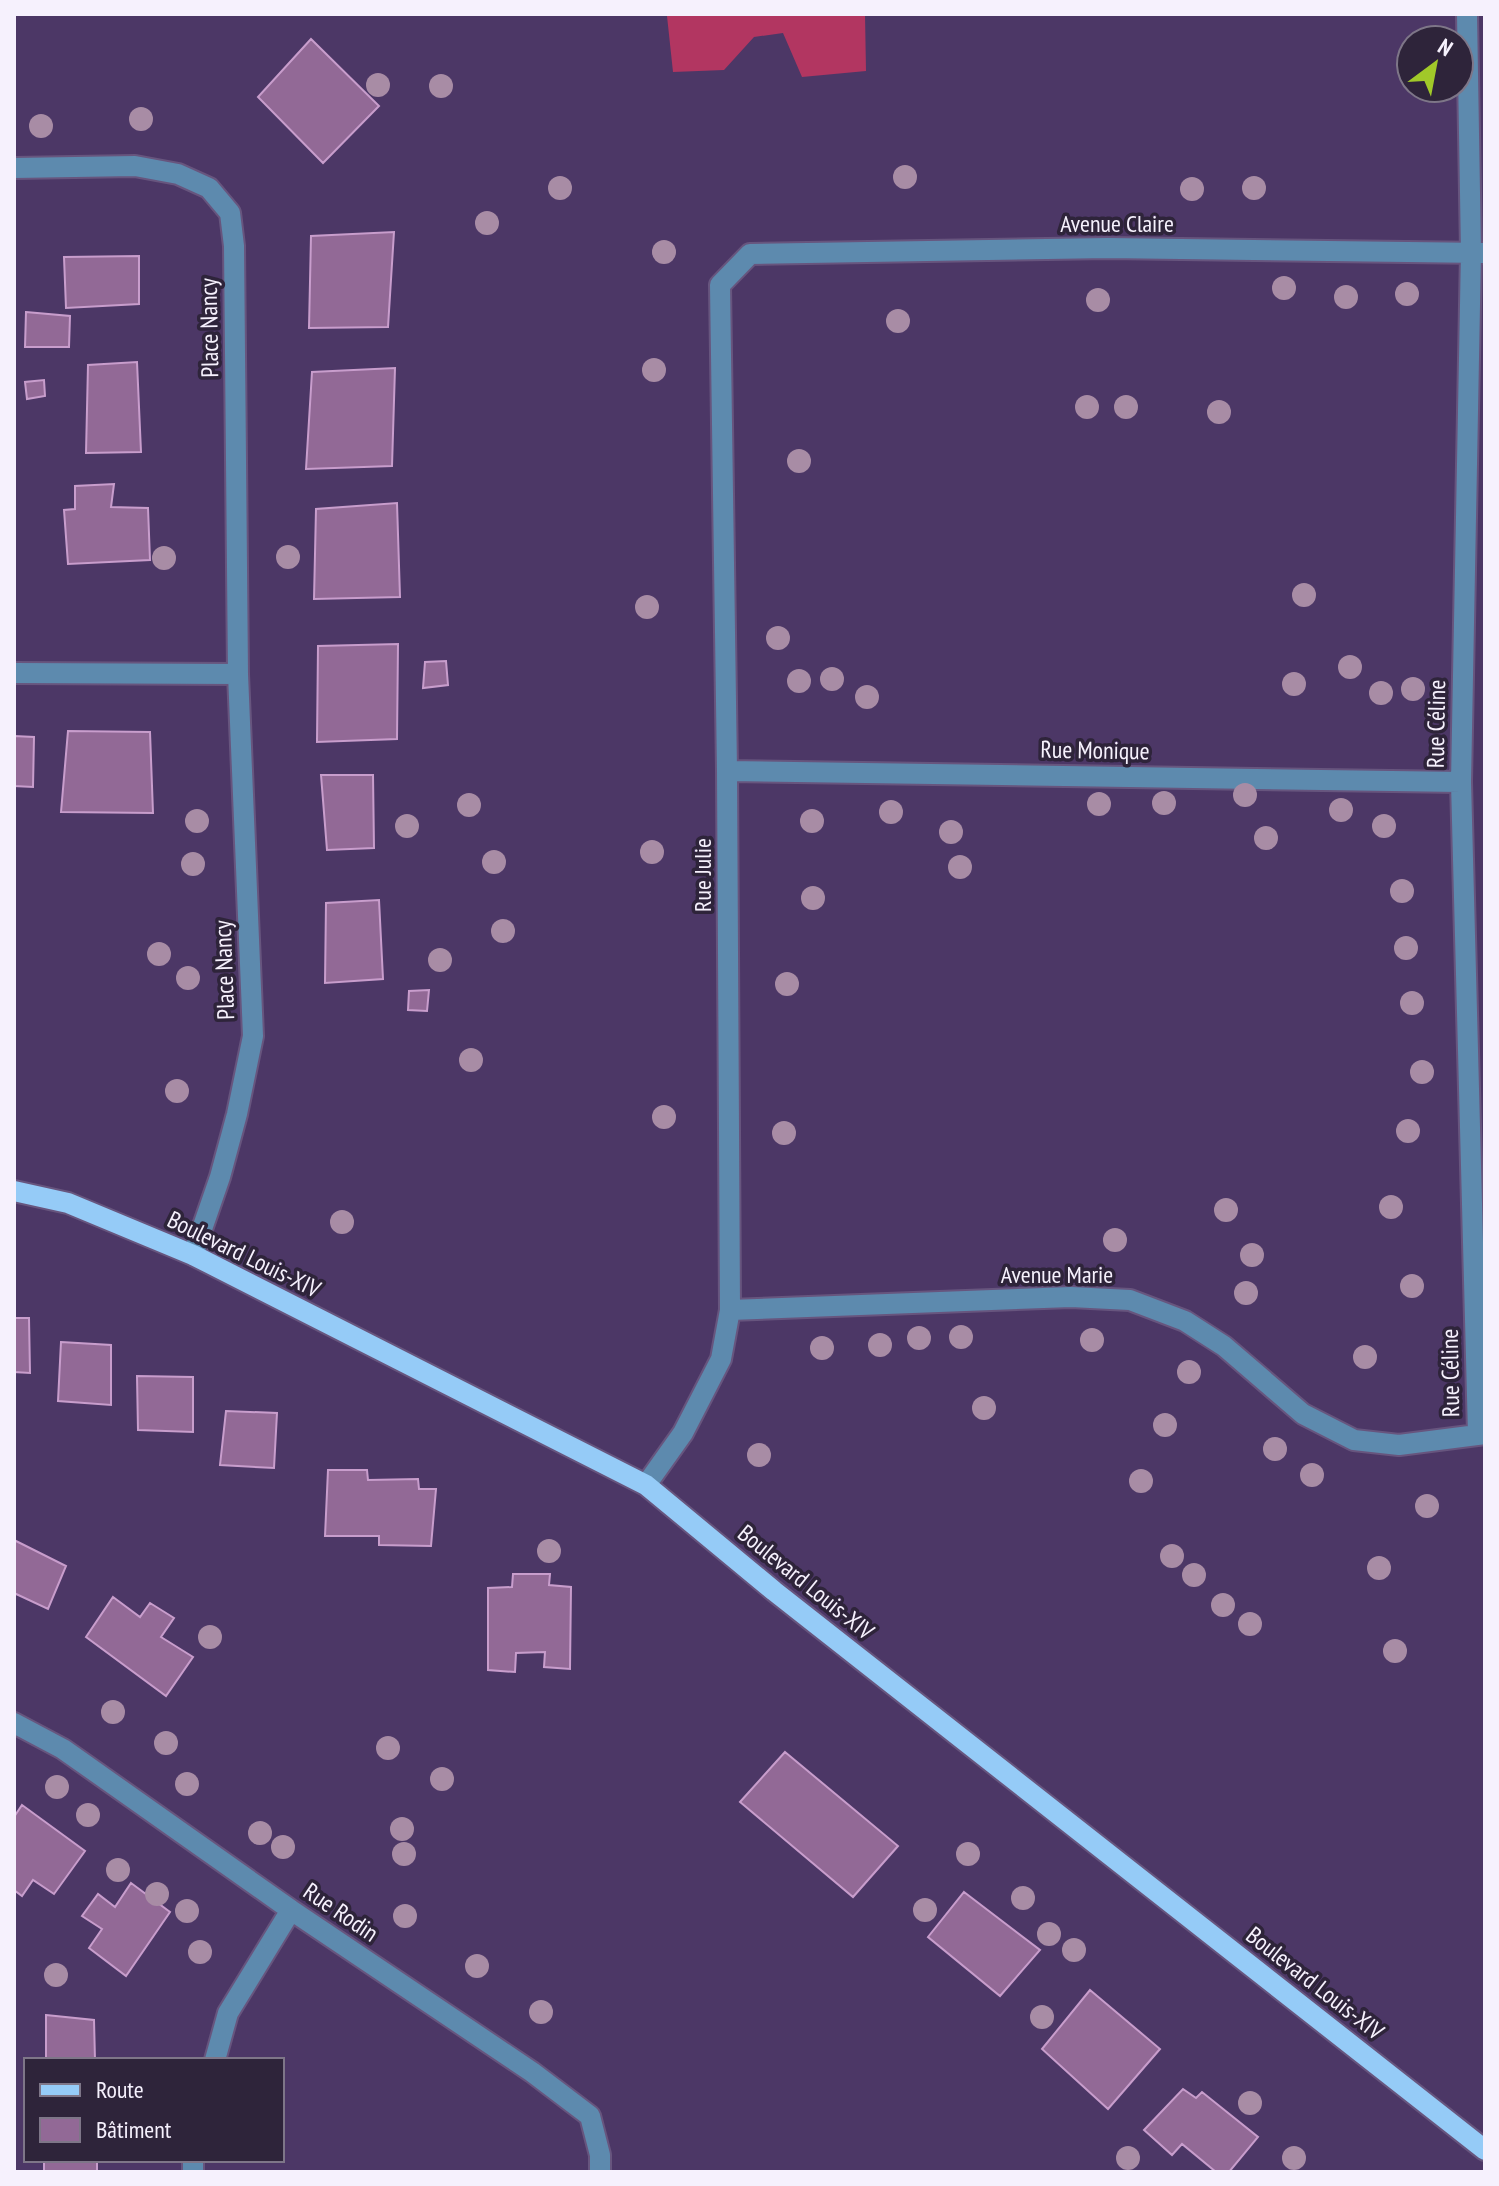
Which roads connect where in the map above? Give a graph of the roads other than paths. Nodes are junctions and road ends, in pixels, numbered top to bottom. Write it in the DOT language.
graph roads {
  1 [pos="1467,14"];
  2 [pos="14,168"];
  3 [pos="1478,252"];
  4 [pos="750,254"];
  5 [pos="14,673"];
  6 [pos="238,674"];
  7 [pos="727,771"];
  8 [pos="1461,782"];
  9 [pos="14,1191"];
  10 [pos="193,1255"];
  11 [pos="730,1310"];
  12 [pos="1482,1434"];
  13 [pos="646,1485"];
  14 [pos="14,1723"];
  15 [pos="291,1910"];
  16 [pos="216,2058"];
  17 [pos="1485,2150"];
  18 [pos="600,2172"];
  1 -- 3 [label="street, Rue Céline"];
  2 -- 6 [label="street, Place Nancy"];
  3 -- 4 [label="street, Avenue Claire"];
  3 -- 8 [label="street, Rue Céline"];
  4 -- 7 [label="street, Rue Julie"];
  5 -- 6 [label="street"];
  6 -- 10 [label="street, Place Nancy"];
  7 -- 8 [label="street, Rue Monique"];
  7 -- 11 [label="street, Rue Julie"];
  8 -- 12 [label="street, Rue Céline"];
  9 -- 10 [label="main road, Boulevard Louis-XIV"];
  10 -- 13 [label="main road, Boulevard Louis-XIV"];
  11 -- 12 [label="street, Avenue Marie"];
  11 -- 13 [label="street, Rue Julie"];
  13 -- 17 [label="main road, Boulevard Louis-XIV"];
  14 -- 15 [label="street, Rue Rodin"];
  15 -- 16 [label="street"];
  15 -- 18 [label="street, Rue Rodin"];
}
